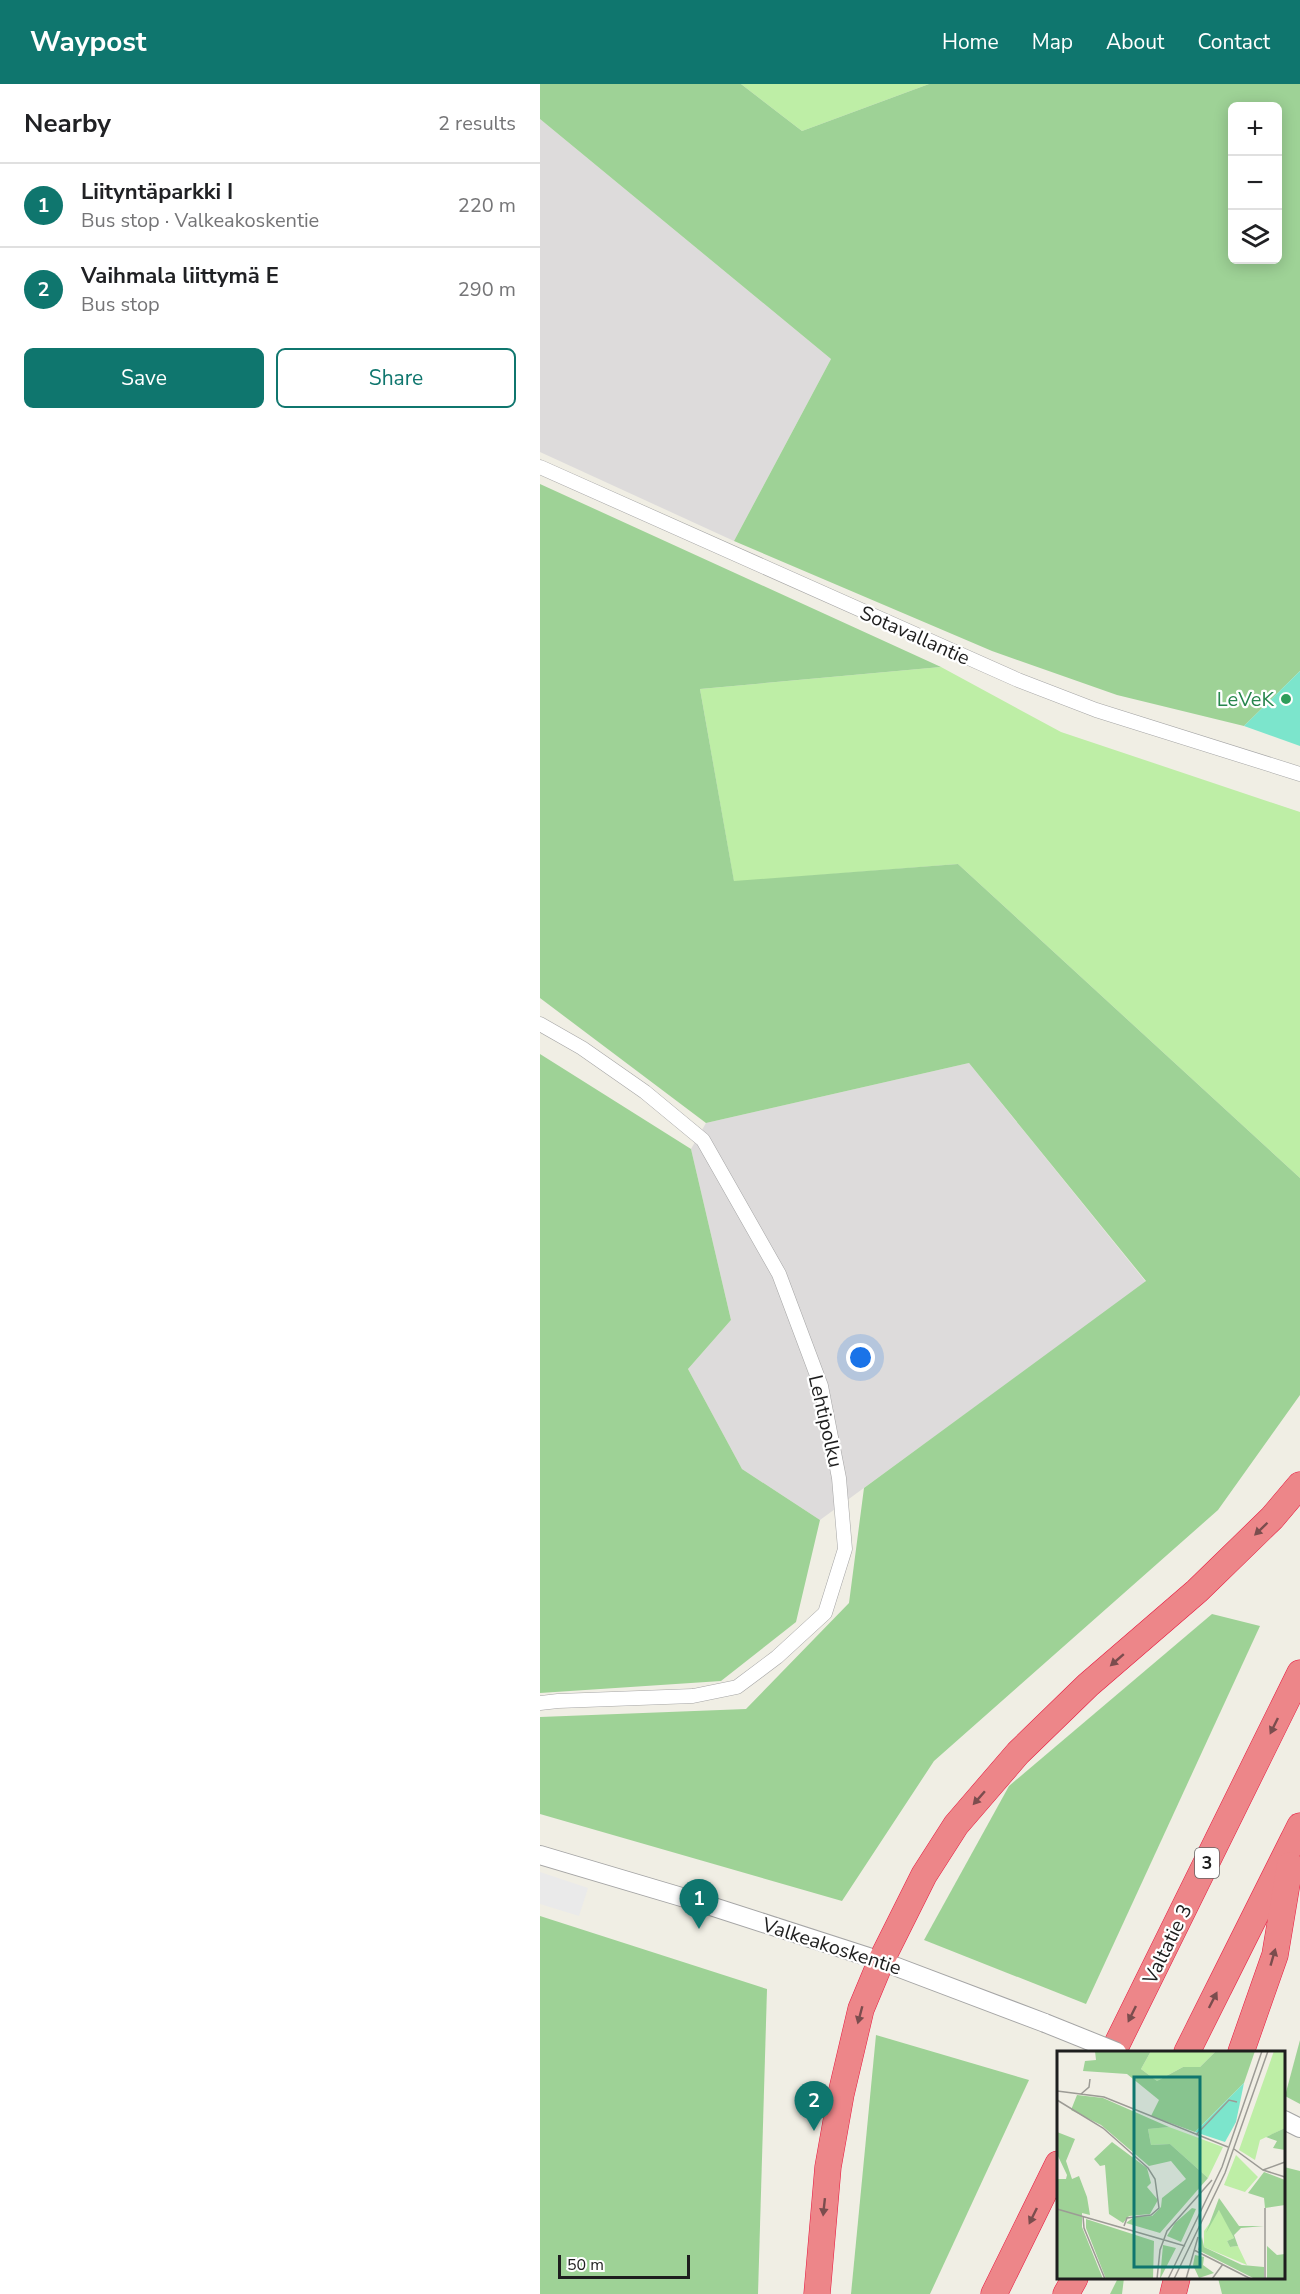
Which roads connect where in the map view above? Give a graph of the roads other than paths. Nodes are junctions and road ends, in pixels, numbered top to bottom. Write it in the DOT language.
graph roads {
  1 [pos="540,467"];
  2 [pos="1300,774"];
  3 [pos="540,1024"];
  4 [pos="1300,1485"];
  5 [pos="1300,1673"];
  6 [pos="540,1703"];
  7 [pos="1297,1832"];
  8 [pos="540,1855"];
  9 [pos="881,1961"];
  10 [pos="1113,2051"];
  11 [pos="1115,2051"];
  12 [pos="1188,2051"];
  13 [pos="1241,2051"];
  14 [pos="1285,2120"];
  15 [pos="1300,2128"];
  16 [pos="1057,2168"];
  17 [pos="1074,2279"];
  18 [pos="1177,2279"];
  19 [pos="1192,2279"];
  20 [pos="817,2294"];
  21 [pos="994,2294"];
  22 [pos="1066,2294"];
  23 [pos="1173,2294"];
  24 [pos="1193,2294"];
  1 -- 2 [label="street, Sotavallantie"];
  3 -- 6 [label="street, Lehtipolku"];
  4 -- 9 [label="highway, one-way"];
  5 -- 11 [label="highway, Valtatie 3 / 3, one-way"];
  12 -- 7 [label="highway, one-way"];
  13 -- 7 [label="highway, one-way"];
  8 -- 9 [label="street, Valkeakoskentie"];
  9 -- 10 [label="street, Valkeakoskentie, bridge"];
  9 -- 20 [label="highway, one-way"];
  14 -- 15 [label="street"];
  16 -- 21 [label="highway, one-way"];
  17 -- 22 [label="highway"];
  18 -- 23 [label="highway"];
  19 -- 24 [label="highway"];
}
